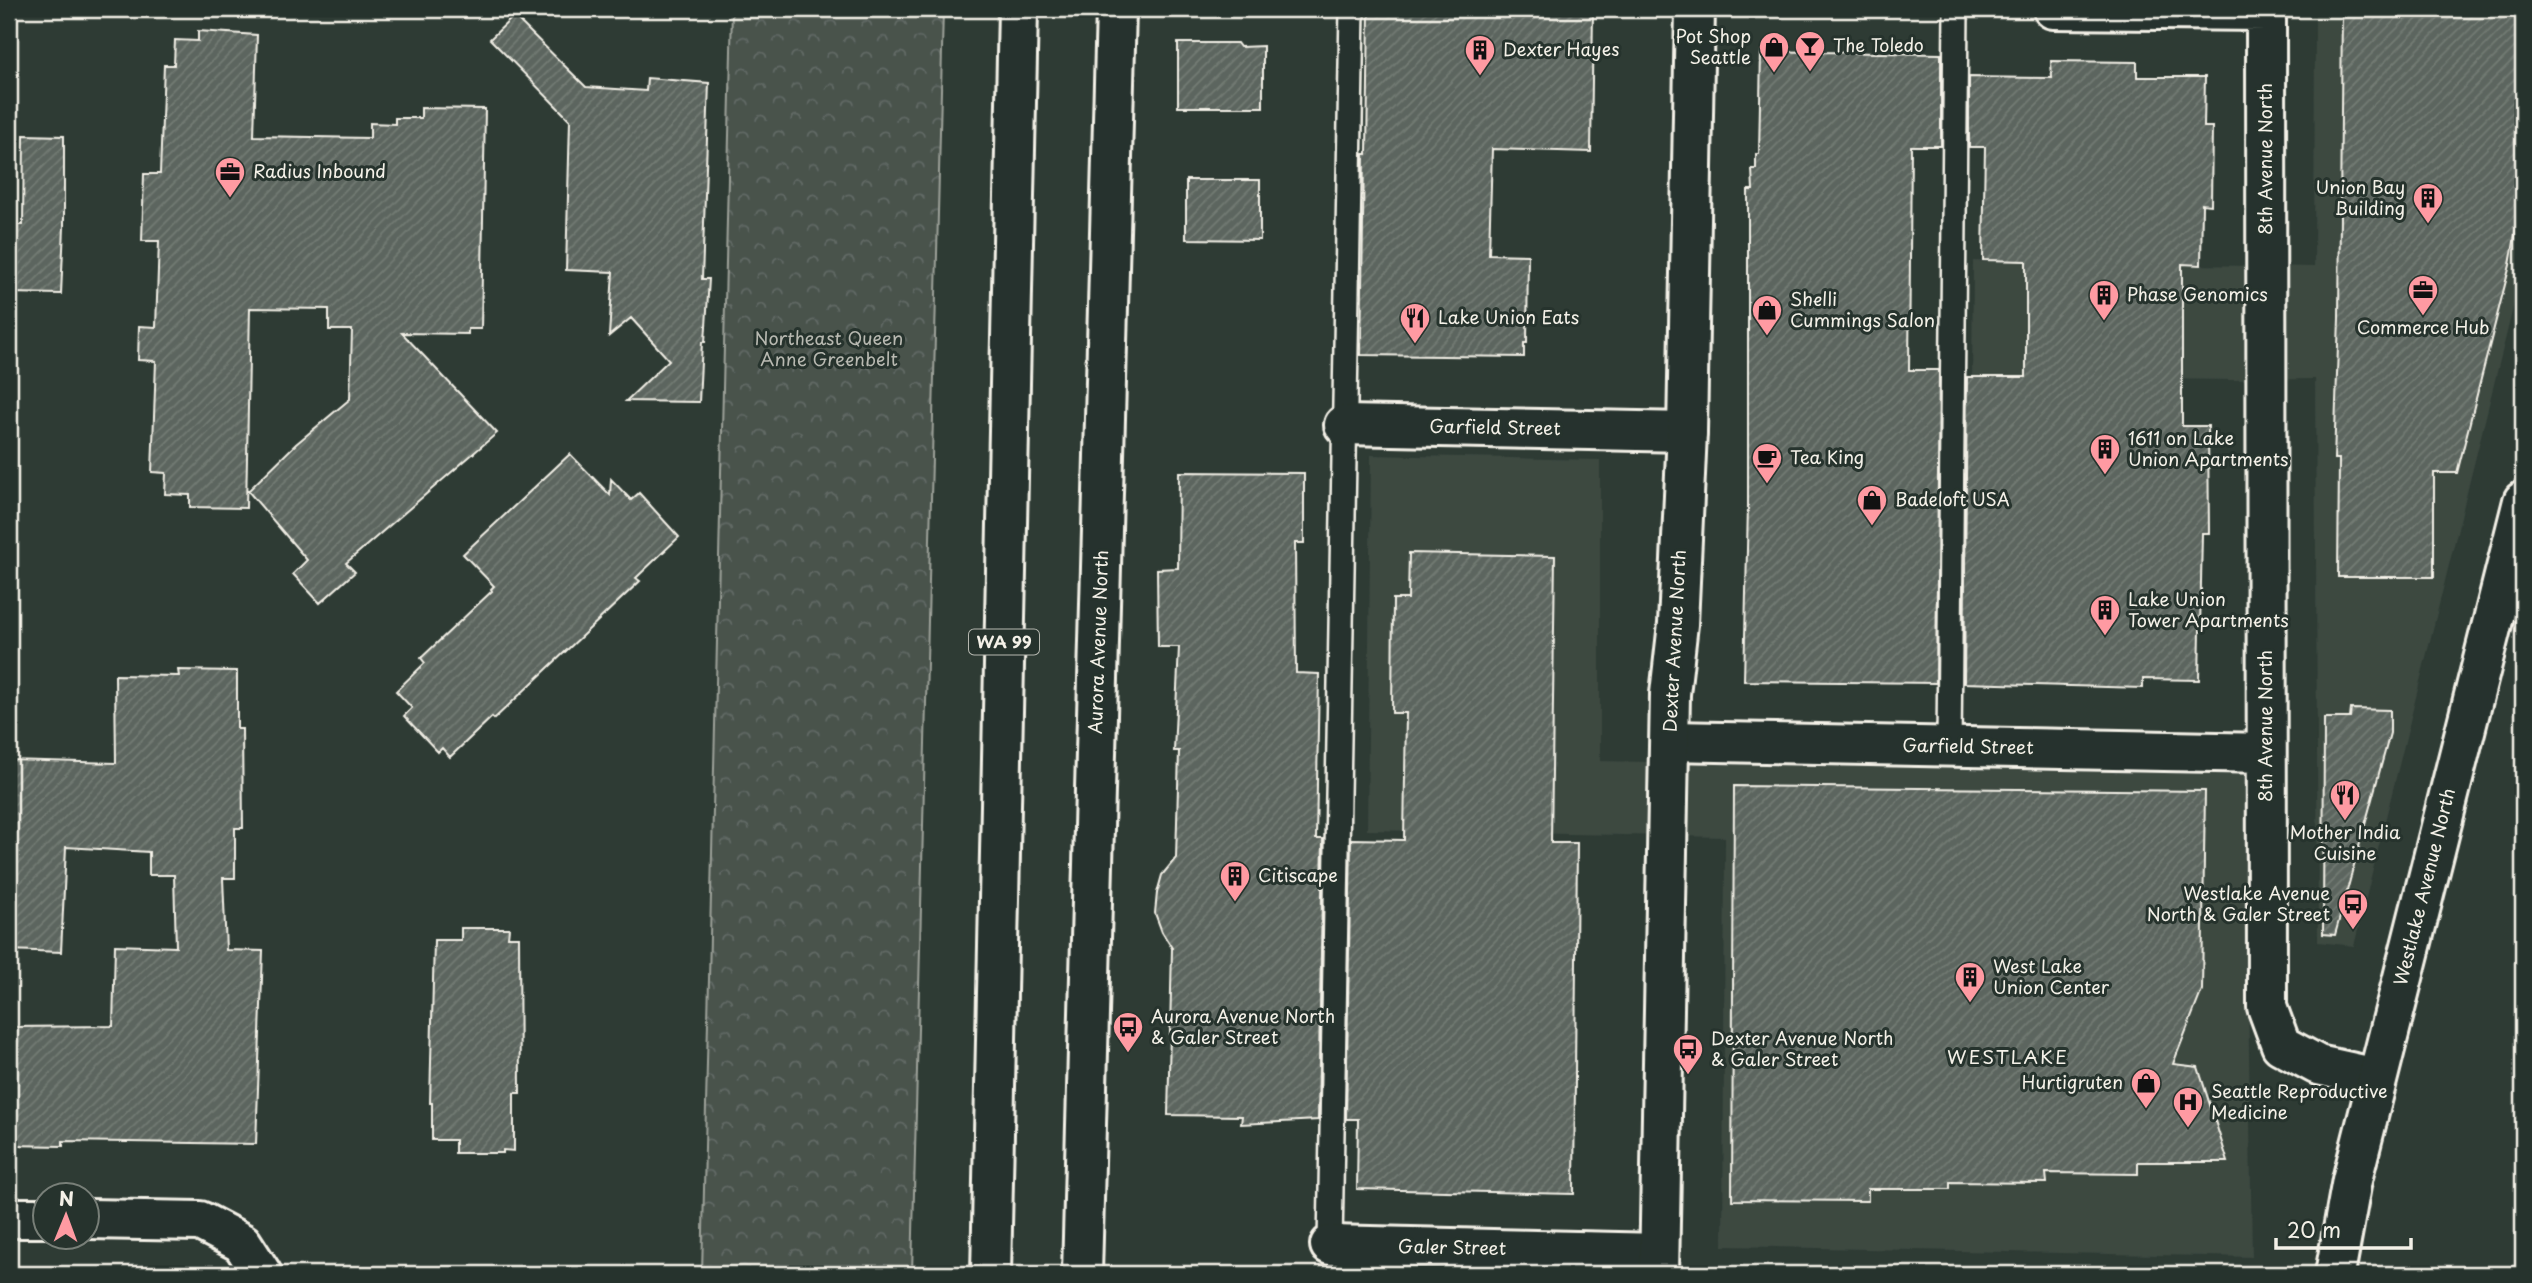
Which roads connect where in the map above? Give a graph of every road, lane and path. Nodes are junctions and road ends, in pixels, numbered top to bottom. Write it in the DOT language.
graph roads {
  1 [pos="1018,9"];
  2 [pos="1116,9"];
  3 [pos="1352,9"];
  4 [pos="1695,9"];
  5 [pos="1956,9"];
  6 [pos="2053,9"];
  7 [pos="2266,10"];
  8 [pos="1344,425"];
  9 [pos="1687,432"];
  10 [pos="2523,501"];
  11 [pos="1670,741"];
  12 [pos="1950,747"];
  13 [pos="2266,753"];
  14 [pos="2377,1079"];
  15 [pos="9,1218"];
  16 [pos="32,1219"];
  17 [pos="102,1219"];
  18 [pos="1329,1245"];
  19 [pos="1659,1263"];
  20 [pos="262,1274"];
  21 [pos="991,1274"];
  22 [pos="1082,1274"];
  23 [pos="2335,1274"];
  1 -- 21 [label="main road, WA 99"];
  2 -- 22 [label="main road, Aurora Avenue North"];
  3 -- 8 [label="lane"];
  4 -- 9 [label="main road, Dexter Avenue North"];
  5 -- 12 [label="lane"];
  6 -- 7 [label="main road"];
  7 -- 13 [label="main road, 8th Avenue North"];
  8 -- 9 [label="main road, Garfield Street"];
  8 -- 18 [label="lane"];
  9 -- 11 [label="main road, Dexter Avenue North"];
  10 -- 14 [label="main road, Westlake Avenue North"];
  11 -- 12 [label="main road, Garfield Street"];
  11 -- 19 [label="main road, Dexter Avenue North"];
  12 -- 13 [label="main road, Garfield Street"];
  13 -- 14 [label="main road, 8th Avenue North"];
  14 -- 23 [label="main road, Westlake Avenue North"];
  15 -- 16 [label="main road"];
  17 -- 20 [label="main road"];
  18 -- 19 [label="main road, Galer Street"];
}
